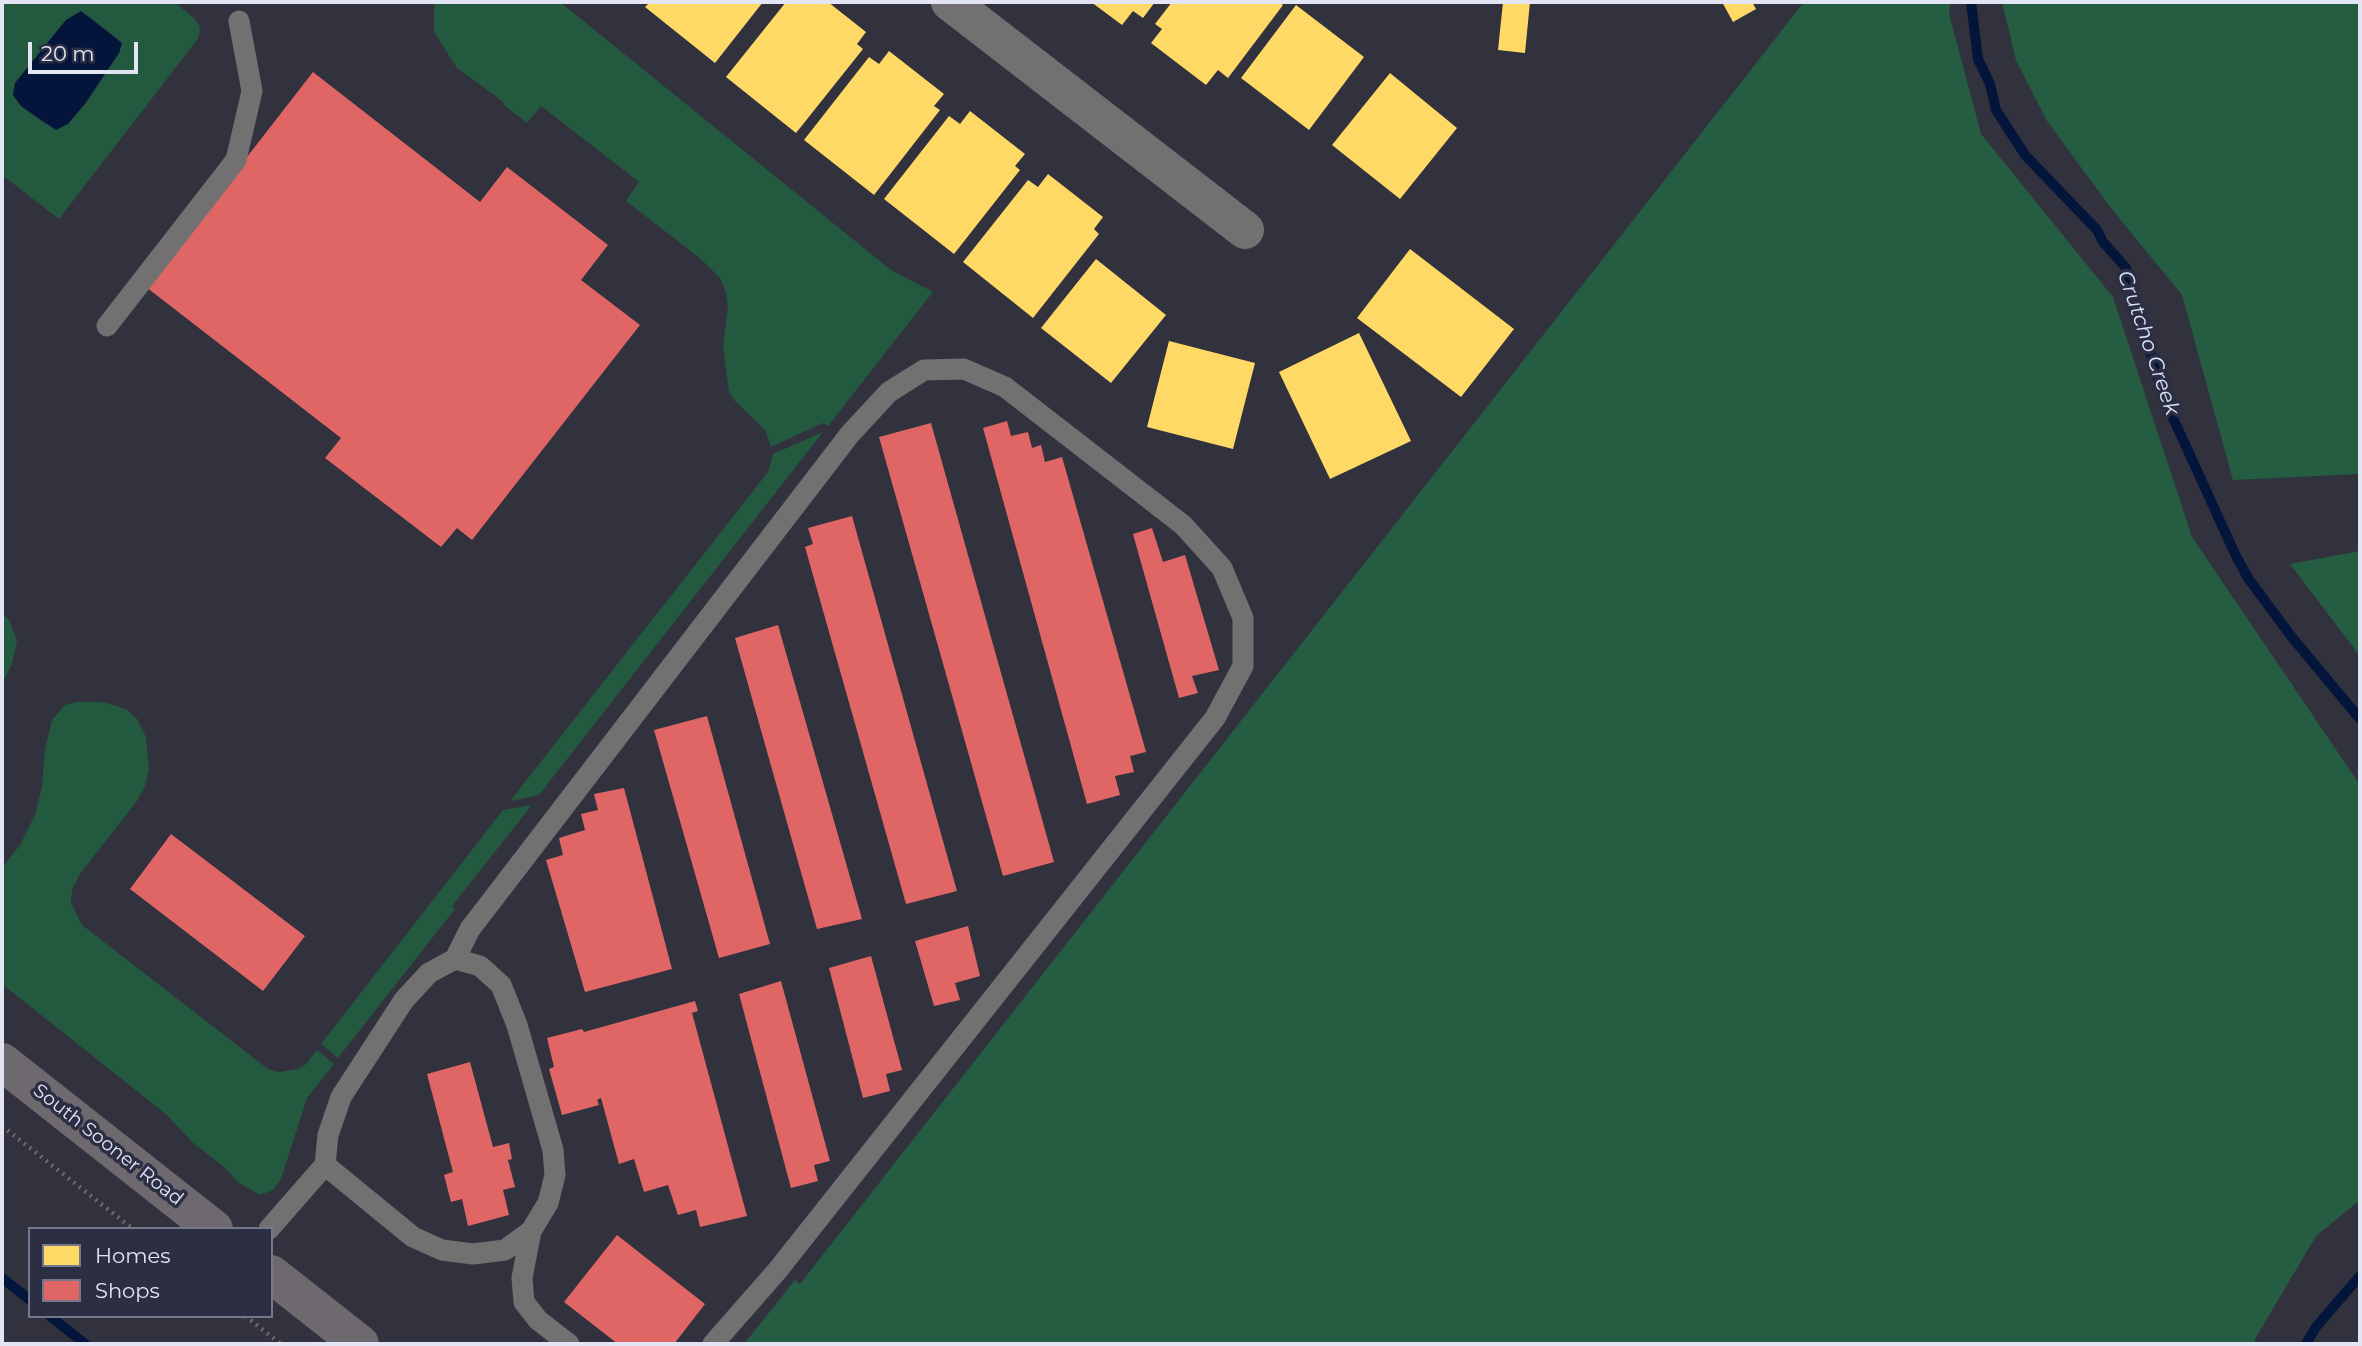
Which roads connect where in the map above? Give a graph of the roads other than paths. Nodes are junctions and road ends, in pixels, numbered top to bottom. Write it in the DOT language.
graph roads {
  1 [pos="950,2"];
  2 [pos="239,21"];
  3 [pos="1245,230"];
  4 [pos="107,326"];
  5 [pos="455,959"];
  6 [pos="2,1062"];
  7 [pos="325,1165"];
  8 [pos="211,1227"];
  9 [pos="271,1227"];
  10 [pos="531,1231"];
  11 [pos="273,1276"];
  12 [pos="360,1344"];
  13 [pos="569,1344"];
  14 [pos="713,1344"];
  1 -- 3 [label="street"];
  2 -- 4 [label="lane"];
  5 -- 7 [label="lane"];
  5 -- 10 [label="lane"];
  5 -- 14 [label="lane"];
  6 -- 8 [label="main road, South Sooner Road"];
  7 -- 9 [label="lane"];
  7 -- 10 [label="lane"];
  10 -- 13 [label="lane"];
  11 -- 12 [label="main road"];
}
